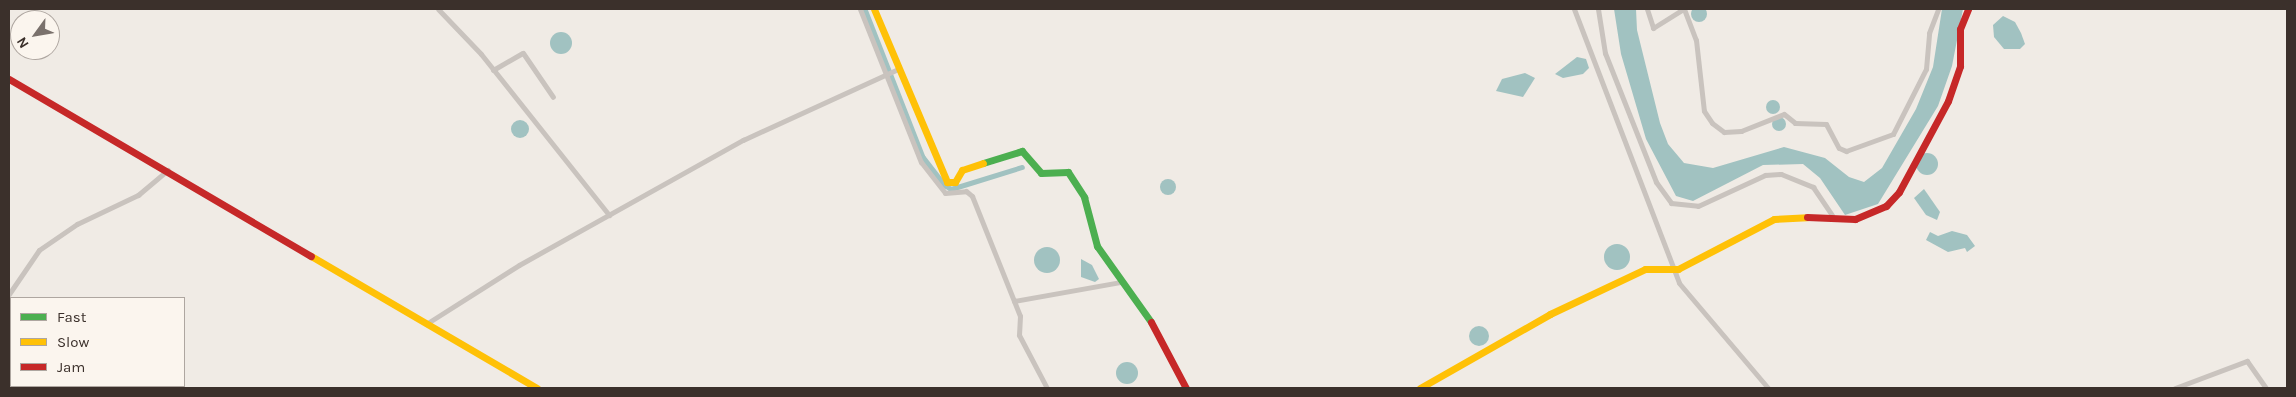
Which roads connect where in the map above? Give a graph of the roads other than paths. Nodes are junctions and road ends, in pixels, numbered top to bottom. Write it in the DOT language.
graph roads {
  1 [pos="438,9"];
  2 [pos="860,9"];
  3 [pos="874,9"];
  4 [pos="1574,9"];
  5 [pos="1598,9"];
  6 [pos="1647,9"];
  7 [pos="1684,9"];
  8 [pos="1938,9"];
  9 [pos="1968,9"];
  10 [pos="898,69"];
  11 [pos="494,70"];
  12 [pos="884,76"];
  13 [pos="9,79"];
  14 [pos="553,97"];
  15 [pos="169,170"];
  16 [pos="609,215"];
  17 [pos="1832,215"];
  18 [pos="1673,269"];
  19 [pos="1121,282"];
  20 [pos="9,294"];
  21 [pos="1014,301"];
  22 [pos="425,324"];
  23 [pos="537,388"];
  24 [pos="1047,388"];
  25 [pos="1186,388"];
  26 [pos="1420,388"];
  27 [pos="1768,388"];
  28 [pos="2175,388"];
  29 [pos="2266,388"];
  1 -- 11 [label="street"];
  2 -- 12 [label="street"];
  3 -- 10 [label="street"];
  4 -- 18 [label="street"];
  5 -- 17 [label="street"];
  6 -- 7 [label="street"];
  7 -- 8 [label="street"];
  9 -- 17 [label="street"];
  10 -- 12 [label="street"];
  10 -- 19 [label="street"];
  11 -- 14 [label="street"];
  11 -- 16 [label="street"];
  12 -- 16 [label="street"];
  12 -- 21 [label="street"];
  13 -- 15 [label="street"];
  15 -- 20 [label="street"];
  15 -- 22 [label="street"];
  16 -- 22 [label="street"];
  17 -- 18 [label="street"];
  18 -- 26 [label="street"];
  18 -- 27 [label="street"];
  19 -- 21 [label="street"];
  19 -- 25 [label="street"];
  21 -- 24 [label="street"];
  22 -- 23 [label="street"];
  28 -- 29 [label="street"];
}
